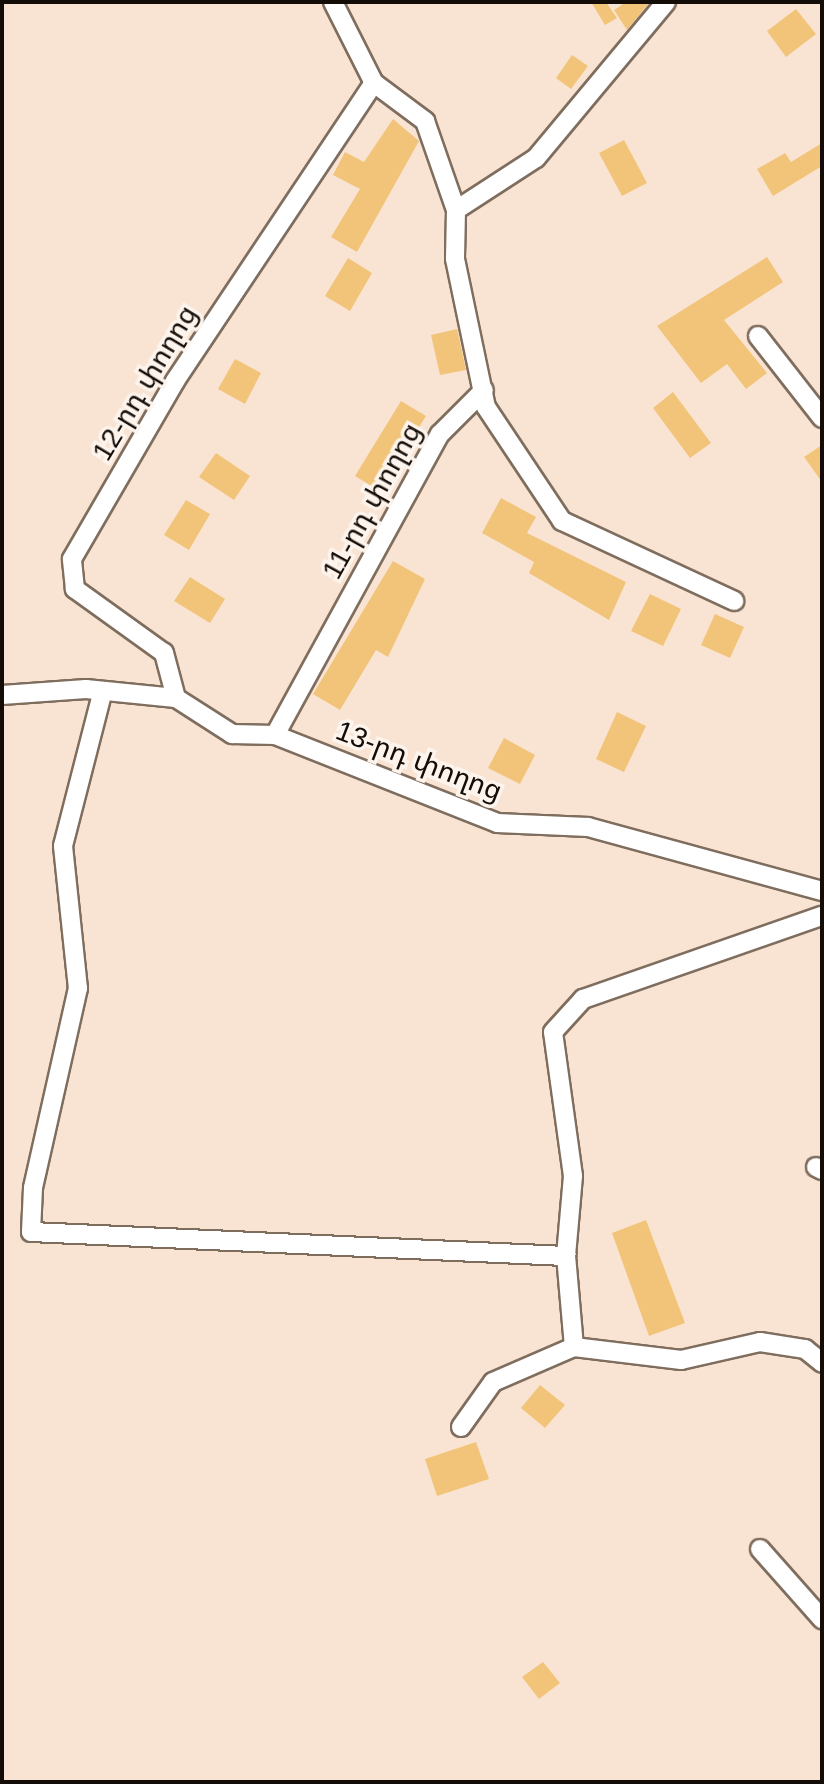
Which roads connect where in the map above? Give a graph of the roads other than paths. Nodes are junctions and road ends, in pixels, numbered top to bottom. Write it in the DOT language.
graph roads {
  1 [pos="333,2"];
  2 [pos="666,2"];
  3 [pos="374,83"];
  4 [pos="456,210"];
  5 [pos="758,336"];
  6 [pos="484,390"];
  7 [pos="822,418"];
  8 [pos="734,601"];
  9 [pos="102,694"];
  10 [pos="2,695"];
  11 [pos="176,698"];
  12 [pos="275,735"];
  13 [pos="822,891"];
  14 [pos="822,916"];
  15 [pos="566,1256"];
  16 [pos="574,1347"];
  17 [pos="822,1363"];
  18 [pos="461,1427"];
  19 [pos="760,1549"];
  20 [pos="822,1619"];
  1 -- 3 [label="street"];
  2 -- 4 [label="street"];
  3 -- 4 [label="street"];
  3 -- 11 [label="street, 12-րդ փողոց"];
  4 -- 6 [label="street"];
  5 -- 7 [label="street"];
  6 -- 8 [label="street"];
  6 -- 12 [label="street, 11-րդ փողոց"];
  9 -- 10 [label="street, 13-րդ փողոց"];
  9 -- 11 [label="street, 13-րդ փողոց"];
  9 -- 15 [label="street"];
  11 -- 12 [label="street, 13-րդ փողոց"];
  12 -- 13 [label="street, 13-րդ փողոց"];
  14 -- 15 [label="street"];
  15 -- 16 [label="street"];
  16 -- 17 [label="street"];
  16 -- 18 [label="street"];
  19 -- 20 [label="street"];
}
